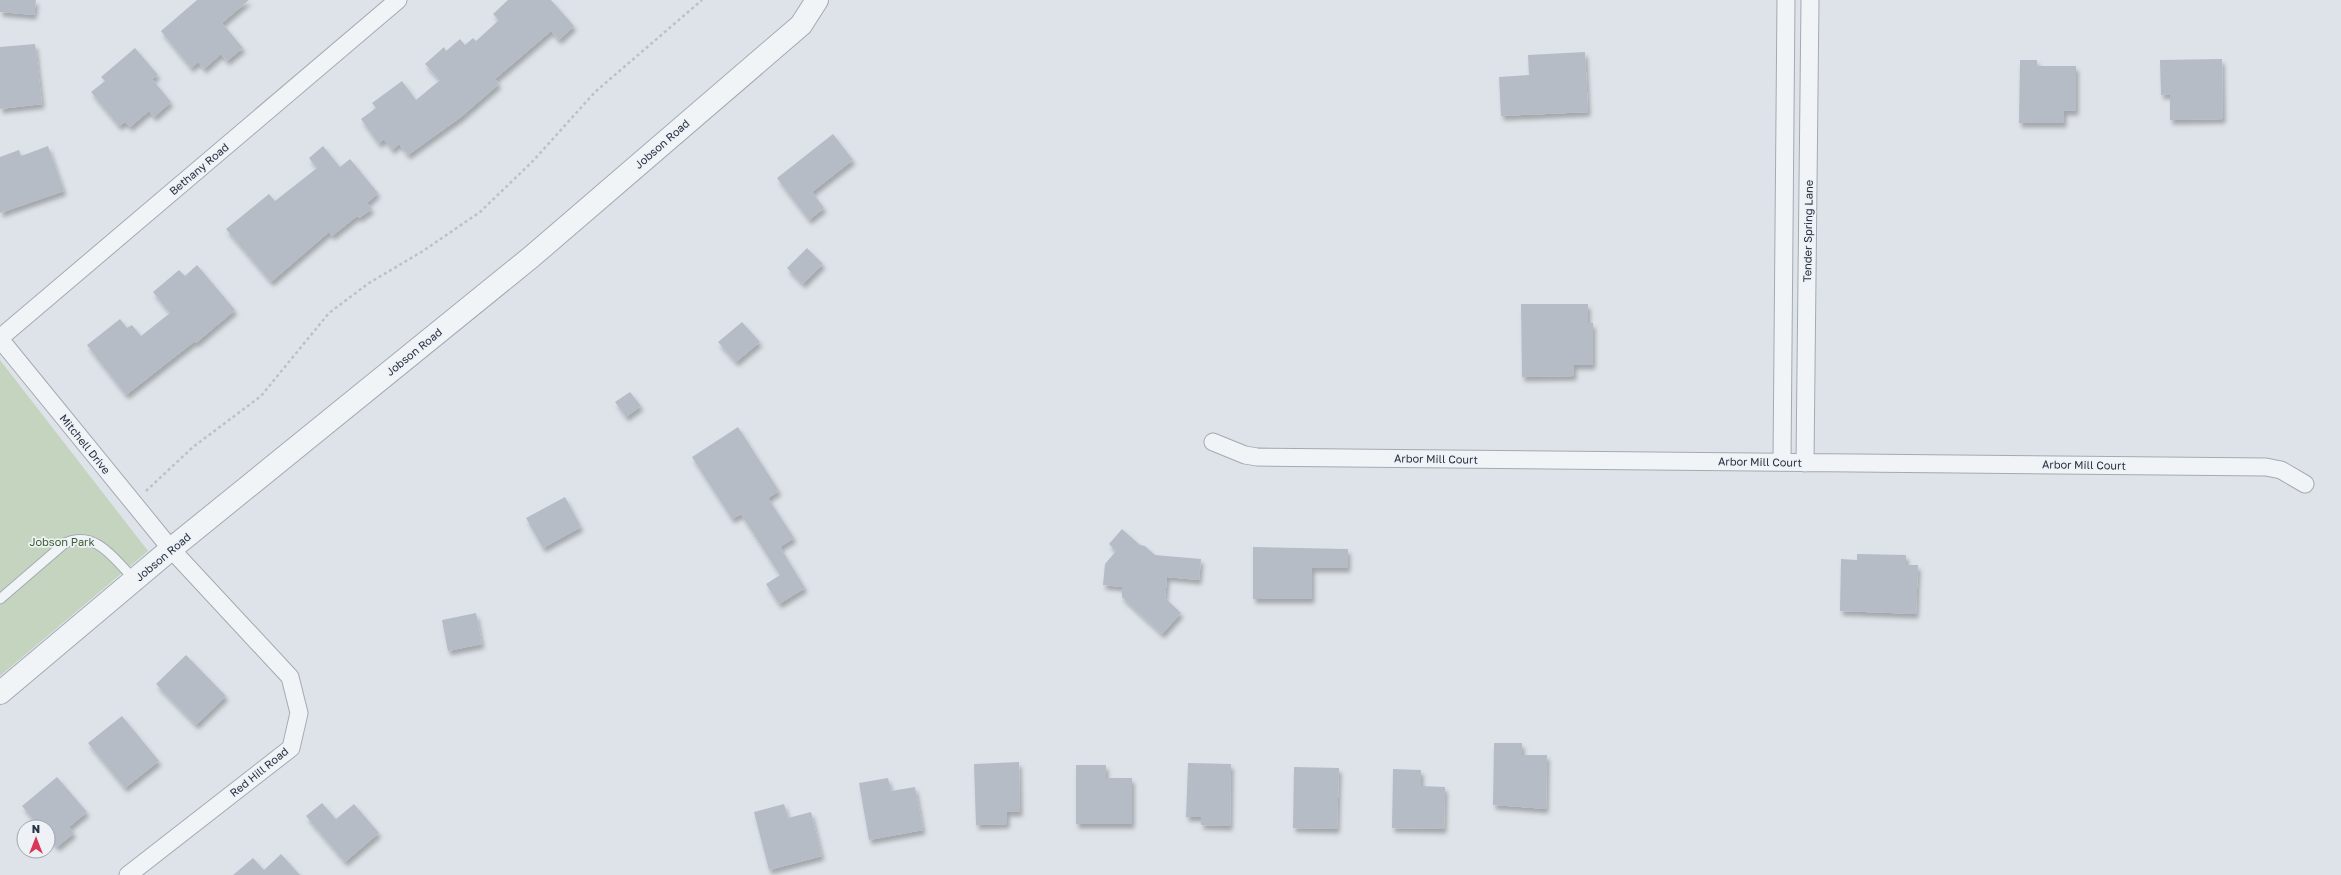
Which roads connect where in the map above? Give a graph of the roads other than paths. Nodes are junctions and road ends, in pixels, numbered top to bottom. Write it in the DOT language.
graph roads {
  1 [pos="398,0"];
  2 [pos="817,0"];
  3 [pos="1786,0"];
  4 [pos="1810,0"];
  5 [pos="0,339"];
  6 [pos="1213,442"];
  7 [pos="1782,462"];
  8 [pos="1805,462"];
  9 [pos="2305,484"];
  10 [pos="171,549"];
  11 [pos="135,580"];
  12 [pos="0,599"];
  13 [pos="0,693"];
  14 [pos="128,875"];
  1 -- 5 [label="street, Bethany Road"];
  2 -- 10 [label="street, Jobson Road"];
  3 -- 7 [label="street"];
  4 -- 8 [label="street, Tender Spring Lane"];
  5 -- 10 [label="street, Mitchell Drive"];
  6 -- 7 [label="street, Arbor Mill Court"];
  7 -- 8 [label="street, Arbor Mill Court"];
  8 -- 9 [label="street, Arbor Mill Court"];
  10 -- 11 [label="street, Jobson Road"];
  10 -- 14 [label="street, Red Hill Road"];
  11 -- 12 [label="lane"];
  11 -- 13 [label="street, Jobson Road"];
}
